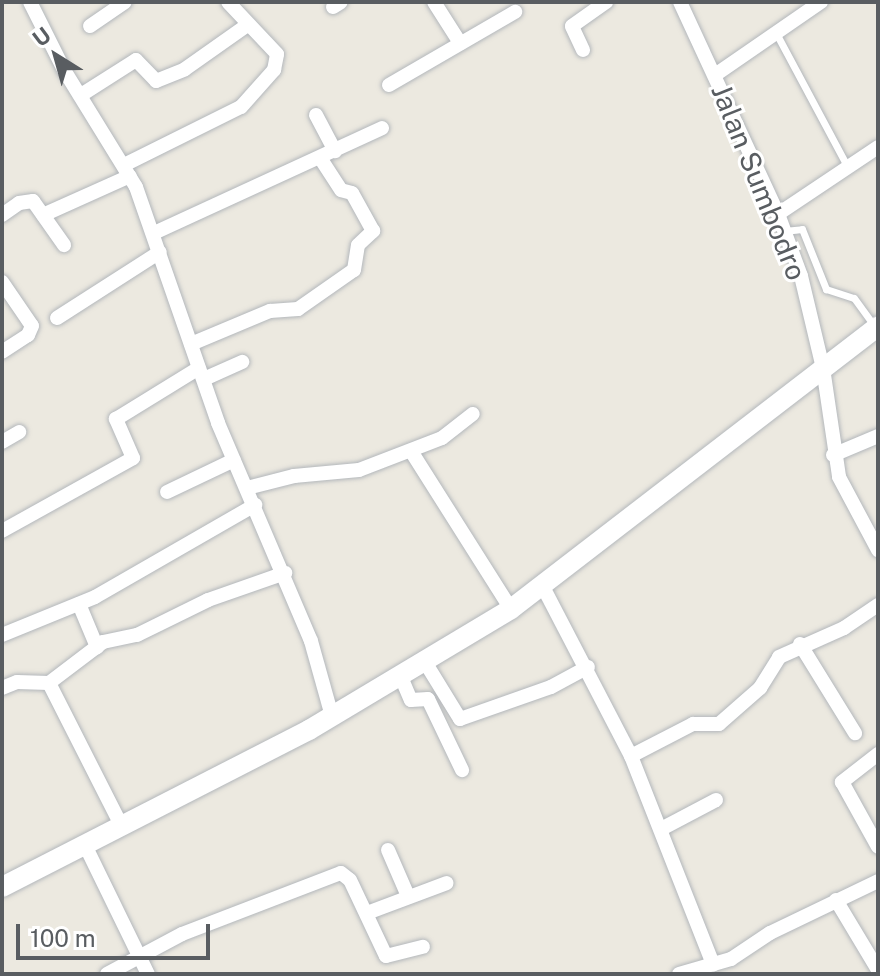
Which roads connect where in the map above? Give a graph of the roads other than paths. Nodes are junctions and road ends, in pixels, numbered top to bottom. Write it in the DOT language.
graph roads {
  1 [pos="30,2"];
  2 [pos="125,2"];
  3 [pos="228,2"];
  4 [pos="434,2"];
  5 [pos="606,2"];
  6 [pos="680,2"];
  7 [pos="821,2"];
  8 [pos="515,12"];
  9 [pos="90,26"];
  10 [pos="246,26"];
  11 [pos="776,33"];
  12 [pos="460,43"];
  13 [pos="583,50"];
  14 [pos="715,75"];
  15 [pos="389,85"];
  16 [pos="81,95"];
  17 [pos="316,115"];
  18 [pos="382,128"];
  19 [pos="878,147"];
  20 [pos="335,151"];
  21 [pos="321,159"];
  22 [pos="848,168"];
  23 [pos="128,170"];
  24 [pos="778,214"];
  25 [pos="2,215"];
  26 [pos="43,215"];
  27 [pos="784,231"];
  28 [pos="154,233"];
  29 [pos="64,245"];
  30 [pos="160,252"];
  31 [pos="2,282"];
  32 [pos="57,318"];
  33 [pos="877,327"];
  34 [pos="191,344"];
  35 [pos="2,352"];
  36 [pos="242,362"];
  37 [pos="201,373"];
  38 [pos="823,374"];
  39 [pos="473,414"];
  40 [pos="19,432"];
  41 [pos="878,436"];
  42 [pos="2,442"];
  43 [pos="411,451"];
  44 [pos="833,455"];
  45 [pos="234,460"];
  46 [pos="247,488"];
  47 [pos="167,492"];
  48 [pos="255,505"];
  49 [pos="2,531"];
  50 [pos="878,550"];
  51 [pos="285,573"];
  52 [pos="542,585"];
  53 [pos="79,604"];
  54 [pos="878,605"];
  55 [pos="511,609"];
  56 [pos="2,635"];
  57 [pos="800,644"];
  58 [pos="97,647"];
  59 [pos="425,662"];
  60 [pos="588,667"];
  61 [pos="401,677"];
  62 [pos="49,683"];
  63 [pos="2,688"];
  64 [pos="332,716"];
  65 [pos="855,733"];
  66 [pos="878,754"];
  67 [pos="631,756"];
  68 [pos="462,770"];
  69 [pos="716,800"];
  70 [pos="120,823"];
  71 [pos="663,828"];
  72 [pos="84,843"];
  73 [pos="878,847"];
  74 [pos="388,850"];
  75 [pos="878,881"];
  76 [pos="447,883"];
  77 [pos="2,887"];
  78 [pos="408,896"];
  79 [pos="836,900"];
  80 [pos="367,913"];
  81 [pos="423,947"];
  82 [pos="141,958"];
  83 [pos="713,964"];
  84 [pos="878,970"];
  85 [pos="107,974"];
  86 [pos="148,974"];
  87 [pos="679,974"];
  1 -- 16 [label="street"];
  2 -- 9 [label="street"];
  3 -- 10 [label="street"];
  4 -- 12 [label="street"];
  5 -- 13 [label="street"];
  6 -- 14 [label="street, Jalan Sumbodro"];
  7 -- 11 [label="street"];
  8 -- 12 [label="street"];
  10 -- 16 [label="street"];
  10 -- 23 [label="street"];
  11 -- 14 [label="street"];
  11 -- 22 [label="lane"];
  12 -- 15 [label="street"];
  14 -- 24 [label="street, Jalan Sumbodro"];
  16 -- 23 [label="street"];
  17 -- 20 [label="street"];
  18 -- 20 [label="street"];
  19 -- 22 [label="street"];
  20 -- 21 [label="street"];
  21 -- 28 [label="street"];
  21 -- 34 [label="street"];
  22 -- 24 [label="street"];
  23 -- 26 [label="street"];
  23 -- 28 [label="street"];
  24 -- 27 [label="street, Jalan Sumbodro"];
  25 -- 26 [label="street"];
  26 -- 29 [label="street"];
  27 -- 33 [label="lane"];
  27 -- 38 [label="street, Jalan Sumbodro"];
  28 -- 30 [label="street"];
  30 -- 32 [label="street"];
  30 -- 34 [label="street"];
  31 -- 35 [label="street"];
  33 -- 38 [label="main road"];
  34 -- 37 [label="street"];
  36 -- 37 [label="street"];
  37 -- 45 [label="street"];
  37 -- 49 [label="street"];
  38 -- 44 [label="street, Jalan Sumbodro"];
  38 -- 52 [label="main road"];
  39 -- 43 [label="street"];
  40 -- 42 [label="street"];
  41 -- 44 [label="street"];
  43 -- 46 [label="street"];
  43 -- 55 [label="street"];
  44 -- 50 [label="street, Jalan Sumbodro"];
  45 -- 46 [label="street"];
  45 -- 47 [label="street"];
  46 -- 48 [label="street"];
  48 -- 51 [label="street"];
  48 -- 53 [label="street"];
  51 -- 58 [label="street"];
  51 -- 64 [label="street"];
  52 -- 55 [label="main road"];
  52 -- 60 [label="street"];
  53 -- 56 [label="street"];
  53 -- 58 [label="street"];
  54 -- 57 [label="street"];
  55 -- 59 [label="main road"];
  57 -- 65 [label="street"];
  57 -- 67 [label="street"];
  58 -- 62 [label="street"];
  59 -- 60 [label="street"];
  59 -- 61 [label="main road"];
  60 -- 67 [label="street"];
  61 -- 64 [label="main road"];
  61 -- 68 [label="street"];
  62 -- 63 [label="street"];
  62 -- 70 [label="street"];
  64 -- 70 [label="main road"];
  66 -- 73 [label="street"];
  67 -- 71 [label="street"];
  69 -- 71 [label="street"];
  70 -- 72 [label="main road"];
  71 -- 83 [label="street"];
  72 -- 77 [label="main road"];
  72 -- 82 [label="street"];
  74 -- 78 [label="street"];
  75 -- 79 [label="street"];
  76 -- 78 [label="street"];
  78 -- 80 [label="street"];
  79 -- 83 [label="street"];
  79 -- 84 [label="street"];
  80 -- 81 [label="street"];
  80 -- 82 [label="street"];
  82 -- 85 [label="street"];
  82 -- 86 [label="street"];
  83 -- 87 [label="street"];
}
